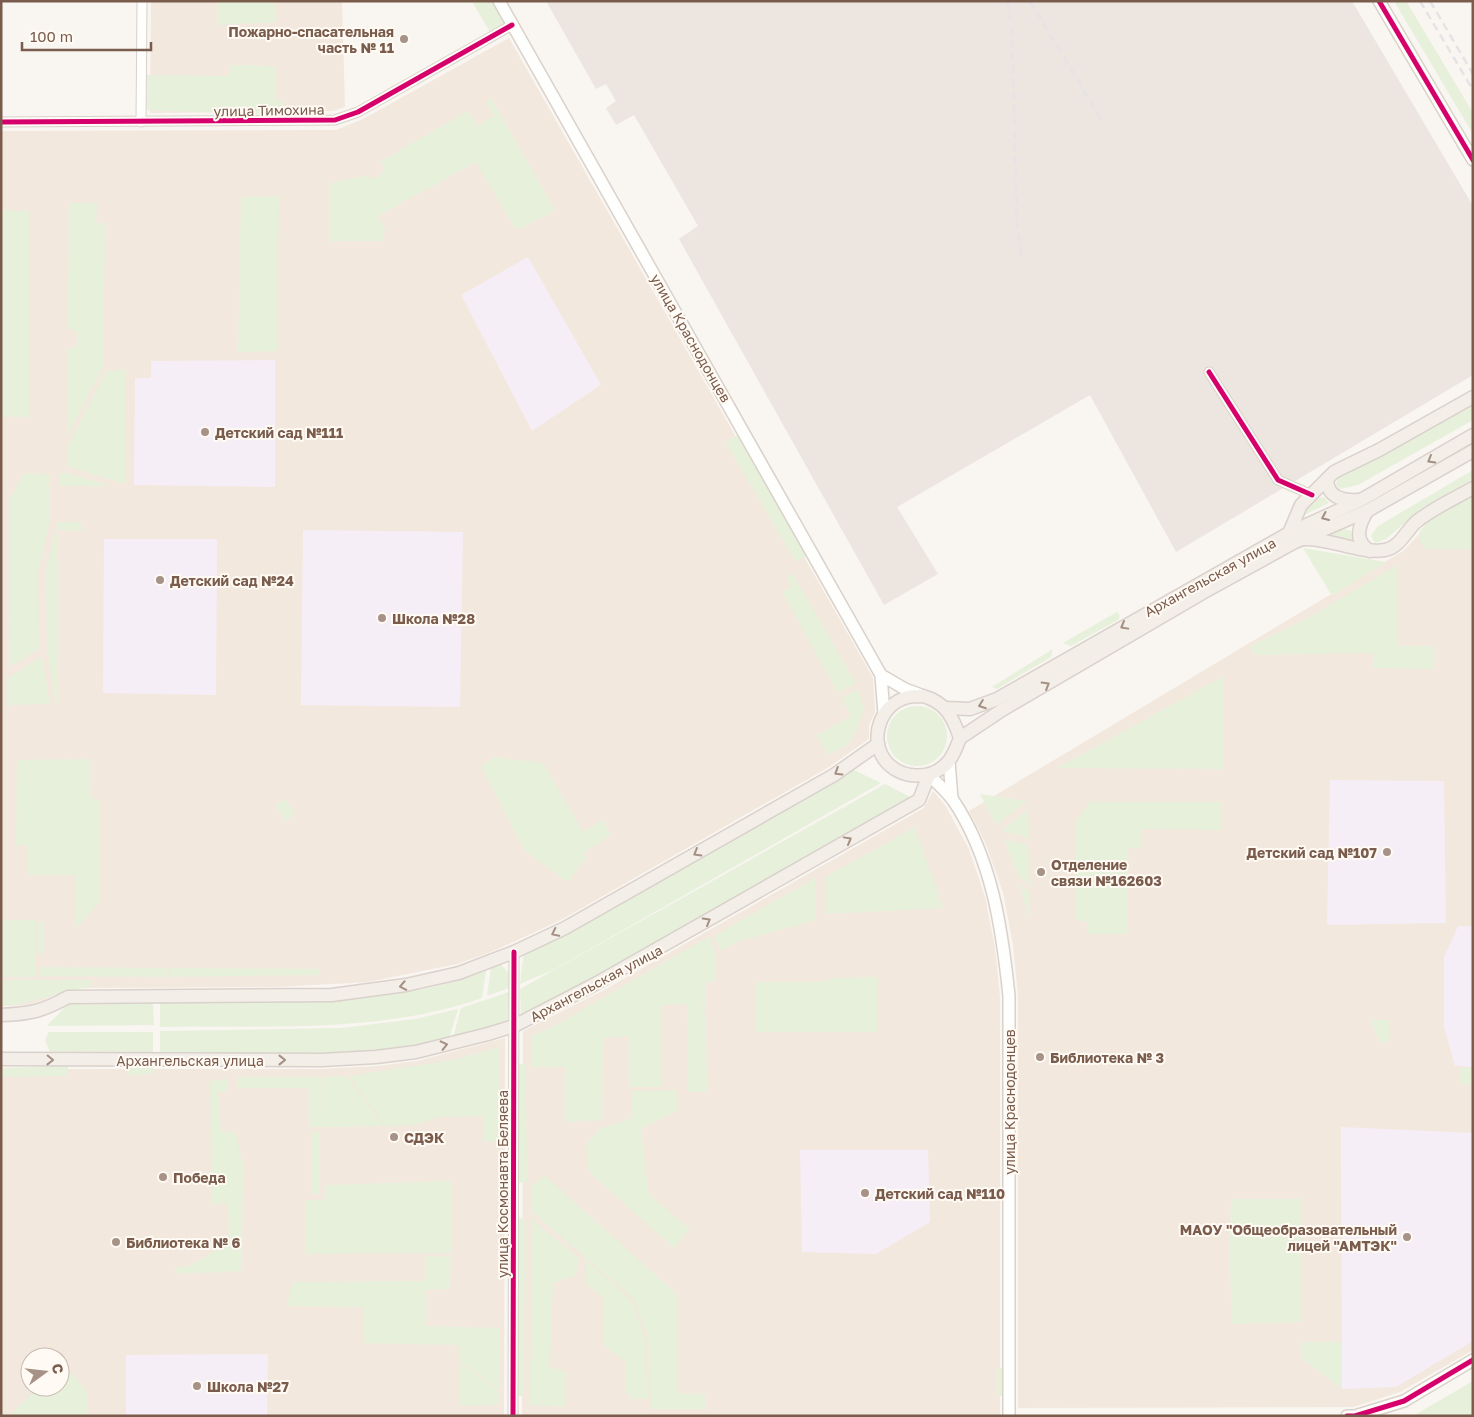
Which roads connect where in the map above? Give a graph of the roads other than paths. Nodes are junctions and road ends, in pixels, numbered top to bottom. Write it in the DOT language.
graph roads {
  1 [pos="142,1"];
  2 [pos="498,1"];
  3 [pos="1379,1"];
  4 [pos="512,26"];
  5 [pos="1,122"];
  6 [pos="141,122"];
  7 [pos="1473,160"];
  8 [pos="1209,372"];
  9 [pos="1473,397"];
  10 [pos="1473,435"];
  11 [pos="1473,451"];
  12 [pos="1327,479"];
  13 [pos="1473,488"];
  14 [pos="1312,495"];
  15 [pos="1364,506"];
  16 [pos="1292,537"];
  17 [pos="1370,551"];
  18 [pos="881,675"];
  19 [pos="923,696"];
  20 [pos="945,708"];
  21 [pos="884,714"];
  22 [pos="960,738"];
  23 [pos="878,744"];
  24 [pos="949,761"];
  25 [pos="929,774"];
  26 [pos="952,799"];
  27 [pos="514,952"];
  28 [pos="1,1015"];
  29 [pos="514,1026"];
  30 [pos="1,1060"];
  31 [pos="1473,1360"];
  32 [pos="513,1416"];
  33 [pos="1009,1416"];
  34 [pos="1347,1416"];
  1 -- 6 [label="street"];
  2 -- 4 [label="main road, улица Краснодонцев"];
  3 -- 7 [label="main road"];
  4 -- 6 [label="street, улица Тимохина"];
  4 -- 18 [label="main road, улица Краснодонцев"];
  5 -- 6 [label="street, улица Тимохина"];
  8 -- 14 [label="street"];
  9 -- 12 [label="main road"];
  10 -- 15 [label="main road, Архангельская улица, one-way"];
  11 -- 15 [label="main road, Архангельская улица"];
  12 -- 14 [label="main road"];
  12 -- 15 [label="main road"];
  13 -- 17 [label="main road"];
  14 -- 16 [label="main road"];
  15 -- 16 [label="main road, Архангельская улица"];
  15 -- 17 [label="main road"];
  16 -- 17 [label="main road"];
  16 -- 20 [label="main road, Архангельская улица, one-way"];
  22 -- 16 [label="main road, Архангельская улица, one-way"];
  18 -- 19 [label="main road"];
  18 -- 21 [label="main road, улица Краснодонцев"];
  19 -- 20 [label="main road"];
  19 -- 21 [label="main road"];
  20 -- 22 [label="main road"];
  21 -- 23 [label="main road"];
  22 -- 24 [label="main road"];
  23 -- 25 [label="main road"];
  23 -- 27 [label="main road, one-way"];
  24 -- 25 [label="main road"];
  24 -- 26 [label="main road, улица Краснодонцев"];
  25 -- 26 [label="main road, улица Краснодонцев"];
  29 -- 25 [label="main road, Архангельская улица, one-way"];
  26 -- 33 [label="main road, улица Краснодонцев"];
  27 -- 28 [label="main road, one-way"];
  27 -- 29 [label="street, улица Космонавта Беляева"];
  30 -- 29 [label="main road, Архангельская улица, one-way"];
  29 -- 32 [label="street, улица Космонавта Беляева"];
  31 -- 34 [label="main road"];
}
